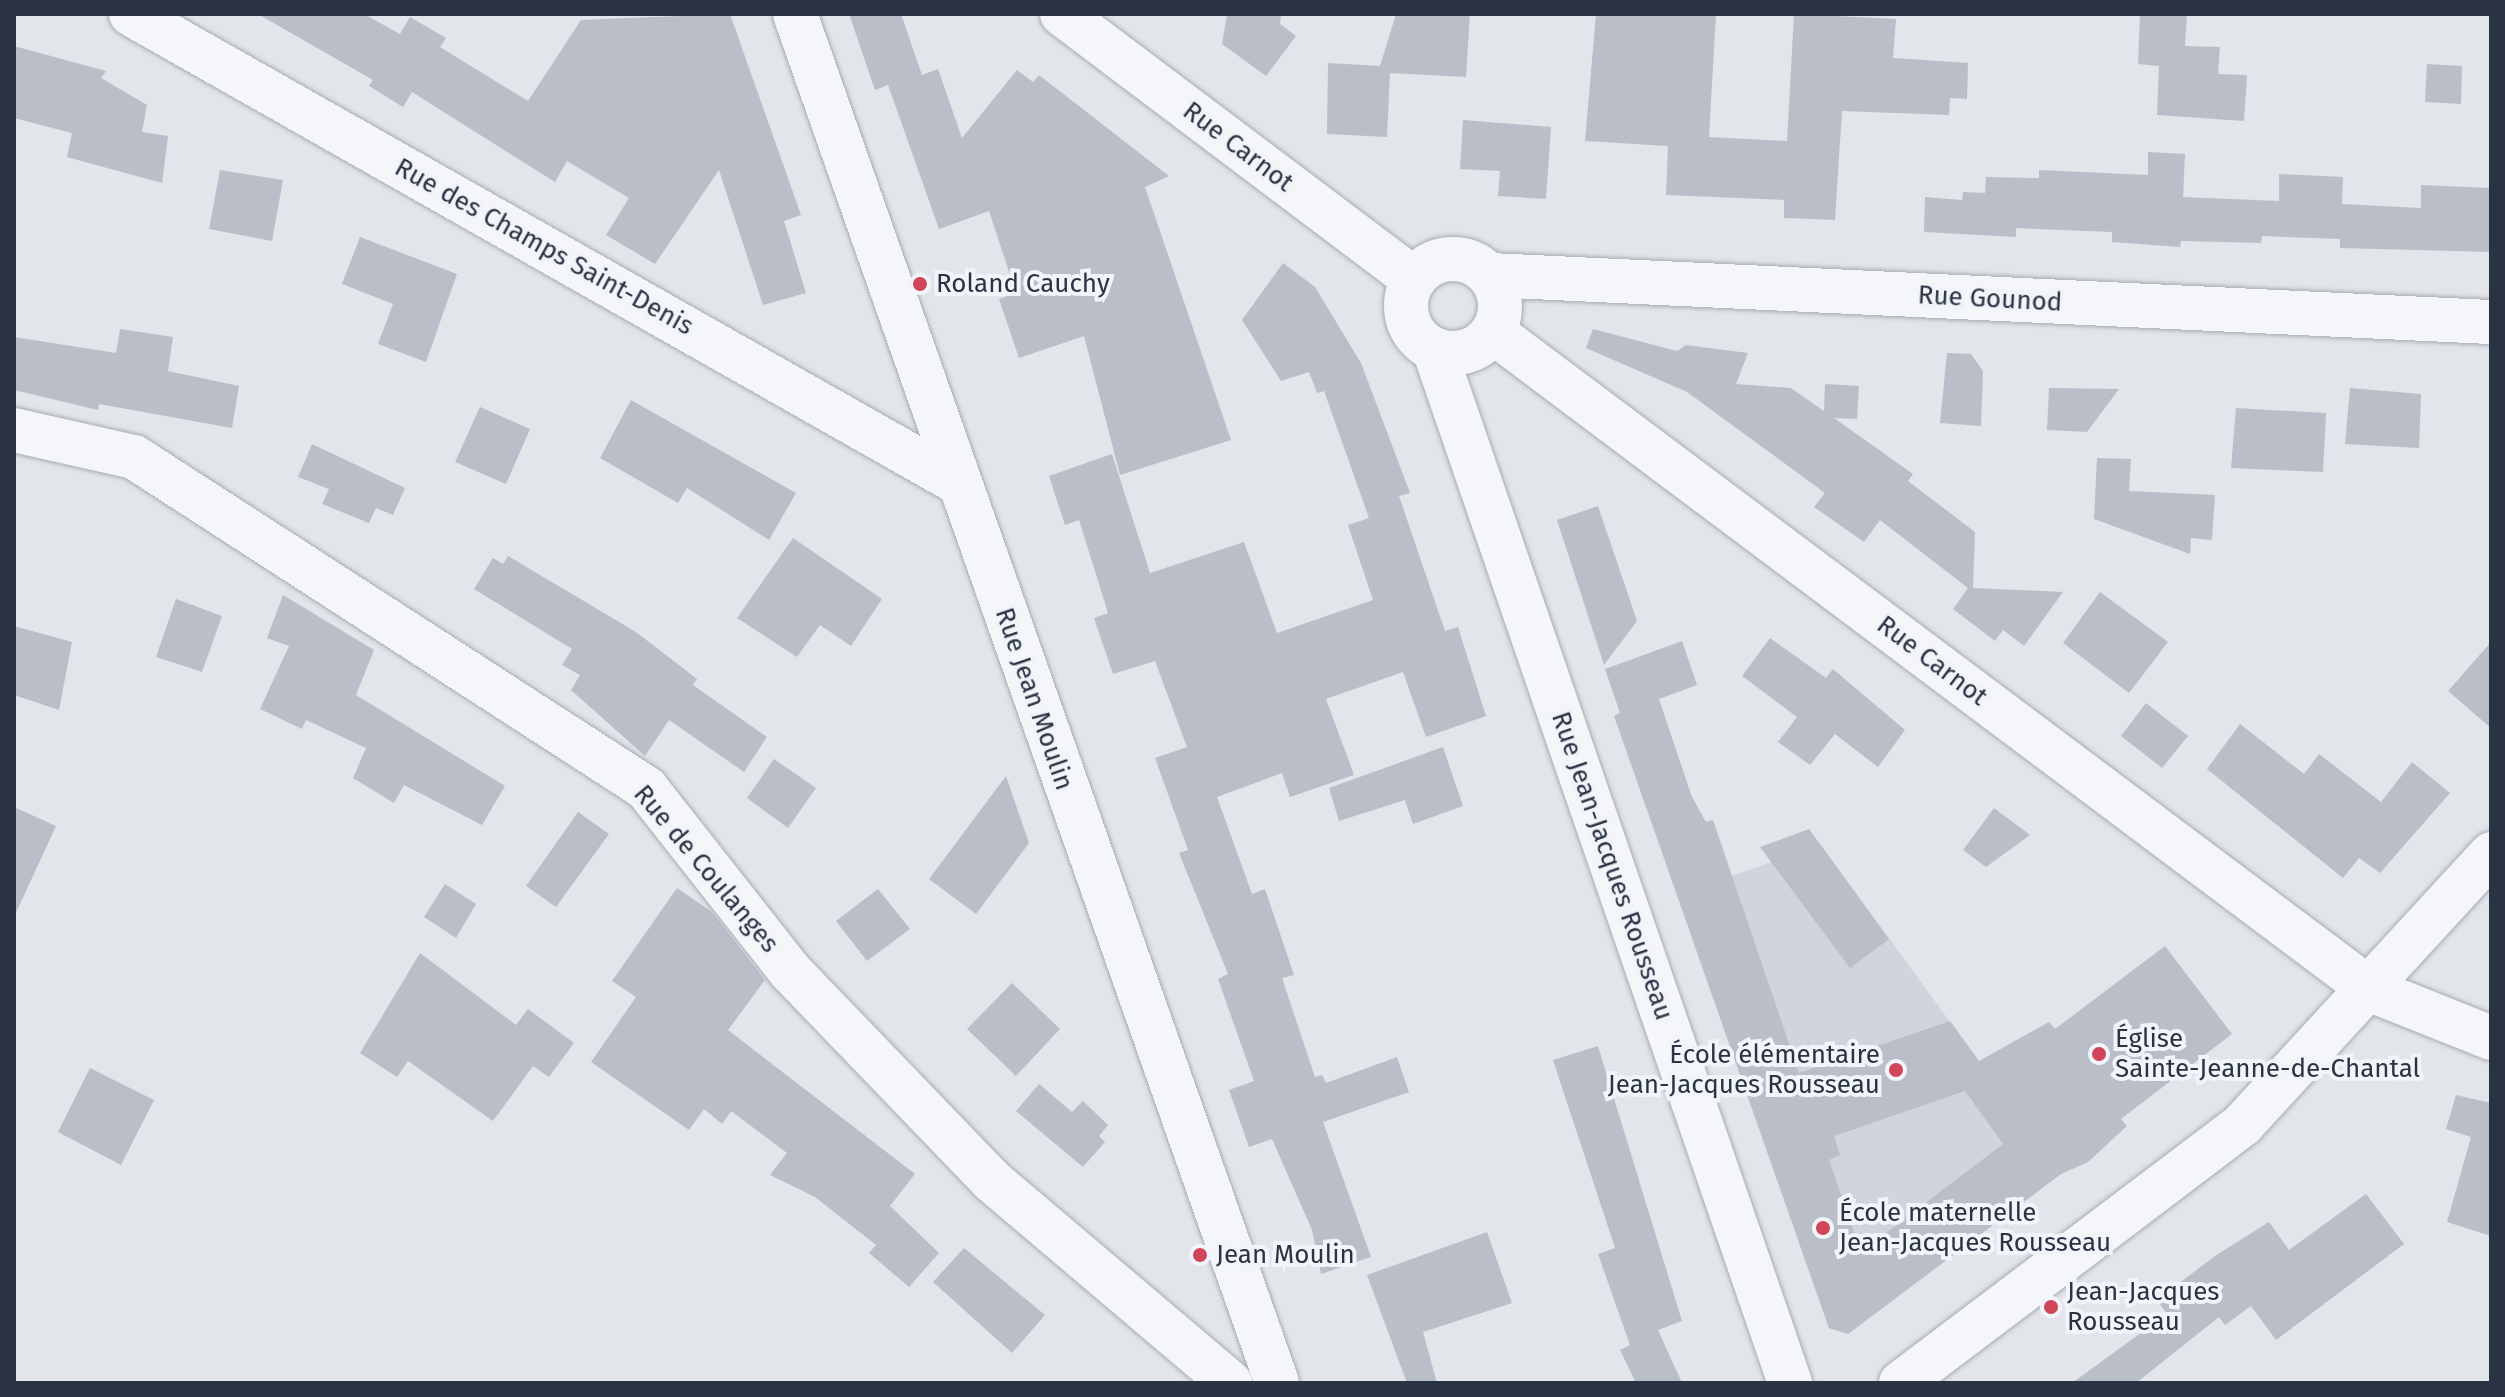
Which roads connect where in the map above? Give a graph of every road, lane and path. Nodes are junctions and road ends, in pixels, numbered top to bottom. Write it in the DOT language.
graph roads {
  1 [pos="131,14"];
  2 [pos="795,14"];
  3 [pos="1062,14"];
  4 [pos="1490,275"];
  5 [pos="1414,279"];
  6 [pos="2491,322"];
  7 [pos="1493,332"];
  8 [pos="1434,349"];
  9 [pos="14,430"];
  10 [pos="957,482"];
  11 [pos="2491,854"];
  12 [pos="2371,990"];
  13 [pos="2491,1038"];
  14 [pos="1230,1383"];
  15 [pos="1277,1383"];
  16 [pos="1790,1383"];
  17 [pos="1901,1383"];
  1 -- 10 [label="street, Rue des Champs Saint-Denis"];
  2 -- 10 [label="street, Rue Jean Moulin"];
  3 -- 5 [label="street, Rue Carnot"];
  4 -- 5 [label="street"];
  4 -- 6 [label="street, Rue Gounod"];
  4 -- 7 [label="street"];
  5 -- 8 [label="street"];
  7 -- 8 [label="street"];
  7 -- 12 [label="street, Rue Carnot"];
  8 -- 16 [label="street, Rue Jean-Jacques Rousseau"];
  9 -- 14 [label="street, Rue de Coulanges"];
  10 -- 15 [label="street, Rue Jean Moulin"];
  11 -- 12 [label="street"];
  12 -- 13 [label="street, Rue Carnot"];
  12 -- 17 [label="street"];
}
